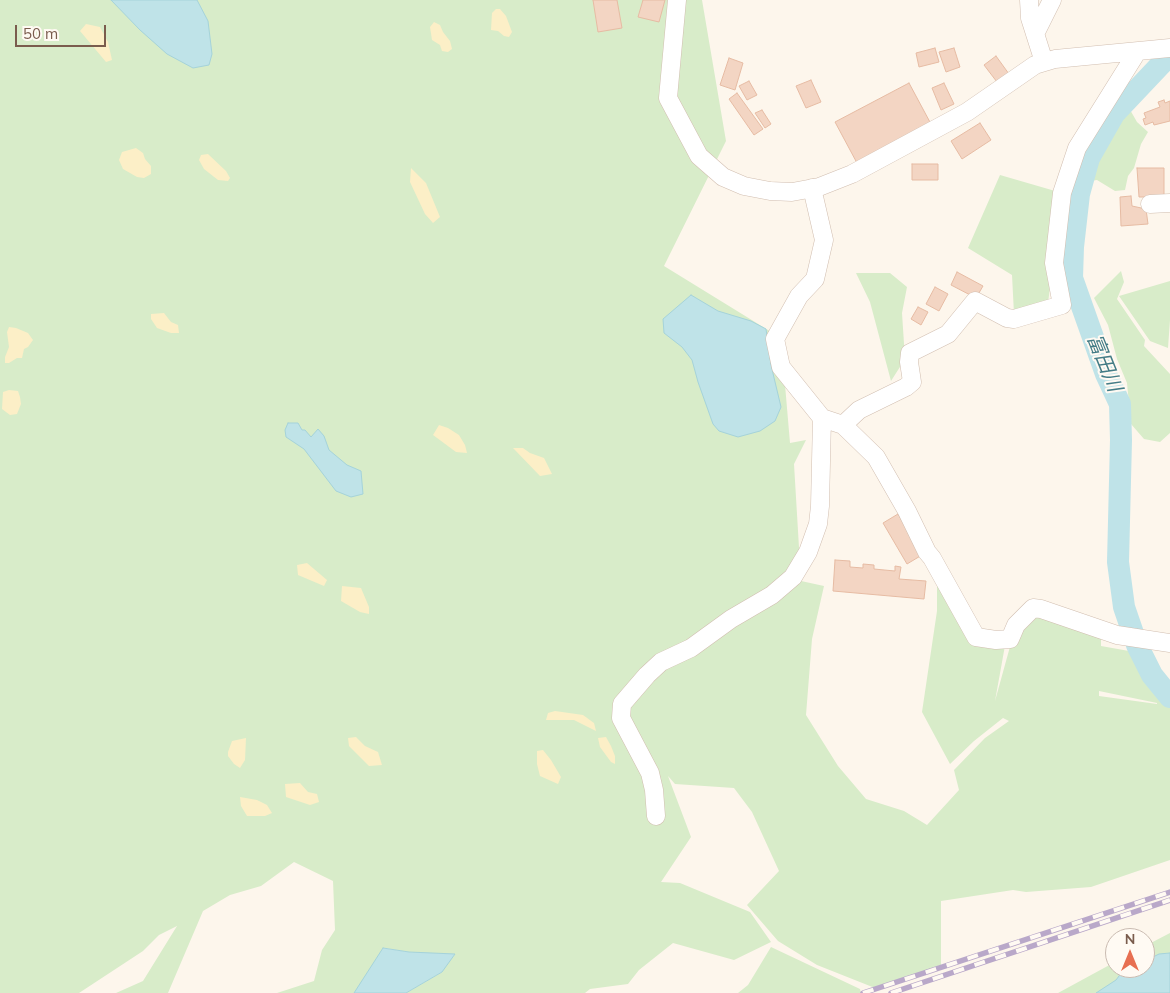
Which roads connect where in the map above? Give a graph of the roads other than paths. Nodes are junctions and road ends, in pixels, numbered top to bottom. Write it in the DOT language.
graph roads {
  1 [pos="677,0"];
  2 [pos="1029,0"];
  3 [pos="1052,0"];
  4 [pos="1035,34"];
  5 [pos="1163,49"];
  6 [pos="1137,52"];
  7 [pos="1044,62"];
  8 [pos="812,188"];
  9 [pos="1170,202"];
  10 [pos="1150,204"];
  11 [pos="822,418"];
  12 [pos="843,425"];
  13 [pos="1162,642"];
  14 [pos="656,816"];
  1 -- 8 [label="street"];
  2 -- 4 [label="street"];
  3 -- 4 [label="street"];
  4 -- 7 [label="street"];
  5 -- 6 [label="street"];
  6 -- 7 [label="street"];
  6 -- 12 [label="street"];
  7 -- 8 [label="street"];
  8 -- 11 [label="street"];
  9 -- 10 [label="street"];
  11 -- 12 [label="street"];
  11 -- 14 [label="street"];
  12 -- 13 [label="street"];
}
